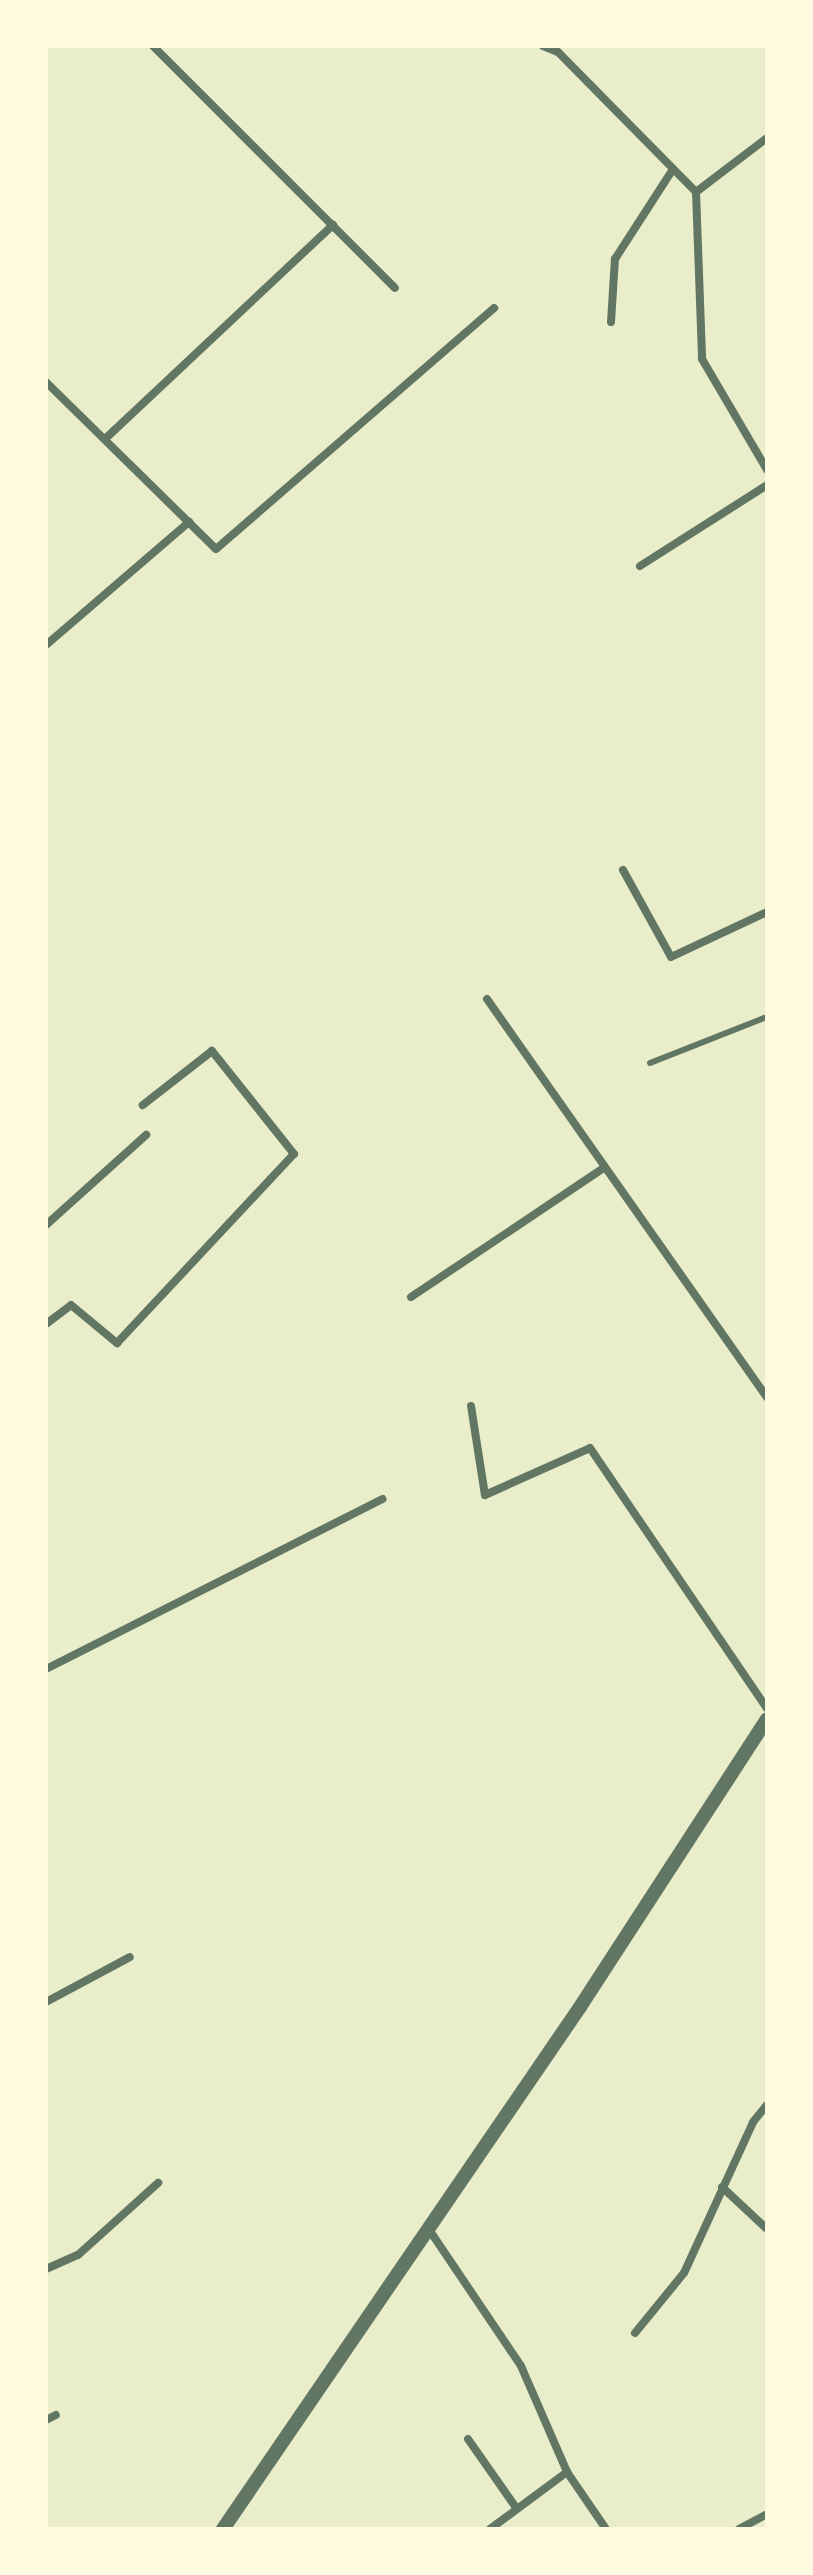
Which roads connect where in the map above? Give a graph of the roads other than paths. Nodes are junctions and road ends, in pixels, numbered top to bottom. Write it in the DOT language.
graph roads {
  1 [pos="153,46"];
  2 [pos="543,46"];
  3 [pos="767,138"];
  4 [pos="673,169"];
  5 [pos="696,192"];
  6 [pos="333,225"];
  7 [pos="395,288"];
  8 [pos="494,308"];
  9 [pos="611,322"];
  10 [pos="46,382"];
  11 [pos="105,439"];
  12 [pos="767,470"];
  13 [pos="767,485"];
  14 [pos="189,522"];
  15 [pos="640,566"];
  16 [pos="46,645"];
  17 [pos="623,870"];
  18 [pos="767,912"];
  19 [pos="487,999"];
  20 [pos="767,1017"];
  21 [pos="650,1063"];
  22 [pos="143,1105"];
  23 [pos="146,1135"];
  24 [pos="604,1168"];
  25 [pos="46,1225"];
  26 [pos="411,1297"];
  27 [pos="47,1322"];
  28 [pos="767,1397"];
  29 [pos="471,1406"];
  30 [pos="382,1499"];
  31 [pos="46,1669"];
  32 [pos="767,1708"];
  33 [pos="767,1719"];
  34 [pos="130,1957"];
  35 [pos="46,2002"];
  36 [pos="767,2105"];
  37 [pos="158,2183"];
  38 [pos="722,2187"];
  39 [pos="426,2225"];
  40 [pos="767,2229"];
  41 [pos="46,2269"];
  42 [pos="635,2333"];
  43 [pos="56,2415"];
  44 [pos="46,2420"];
  45 [pos="468,2439"];
  46 [pos="567,2472"];
  47 [pos="517,2509"];
  48 [pos="767,2514"];
  49 [pos="223,2529"];
  50 [pos="490,2529"];
  51 [pos="606,2529"];
  52 [pos="739,2529"];
  1 -- 6 [label="street"];
  2 -- 4 [label="street"];
  3 -- 5 [label="street"];
  4 -- 5 [label="street"];
  4 -- 9 [label="street"];
  5 -- 12 [label="street"];
  6 -- 7 [label="street"];
  6 -- 11 [label="street"];
  8 -- 14 [label="street"];
  10 -- 11 [label="street"];
  11 -- 14 [label="street"];
  13 -- 15 [label="street"];
  14 -- 16 [label="street"];
  17 -- 18 [label="street"];
  19 -- 24 [label="street"];
  20 -- 21 [label="lane"];
  22 -- 27 [label="street"];
  23 -- 25 [label="street"];
  24 -- 26 [label="street"];
  24 -- 28 [label="street"];
  29 -- 32 [label="street"];
  30 -- 31 [label="street"];
  33 -- 39 [label="street"];
  34 -- 35 [label="street"];
  36 -- 38 [label="street"];
  37 -- 41 [label="street"];
  38 -- 40 [label="street"];
  38 -- 42 [label="street"];
  39 -- 46 [label="street"];
  39 -- 49 [label="street"];
  43 -- 44 [label="street"];
  45 -- 47 [label="street"];
  46 -- 47 [label="street"];
  46 -- 51 [label="street"];
  47 -- 50 [label="street"];
  48 -- 52 [label="street"];
}
